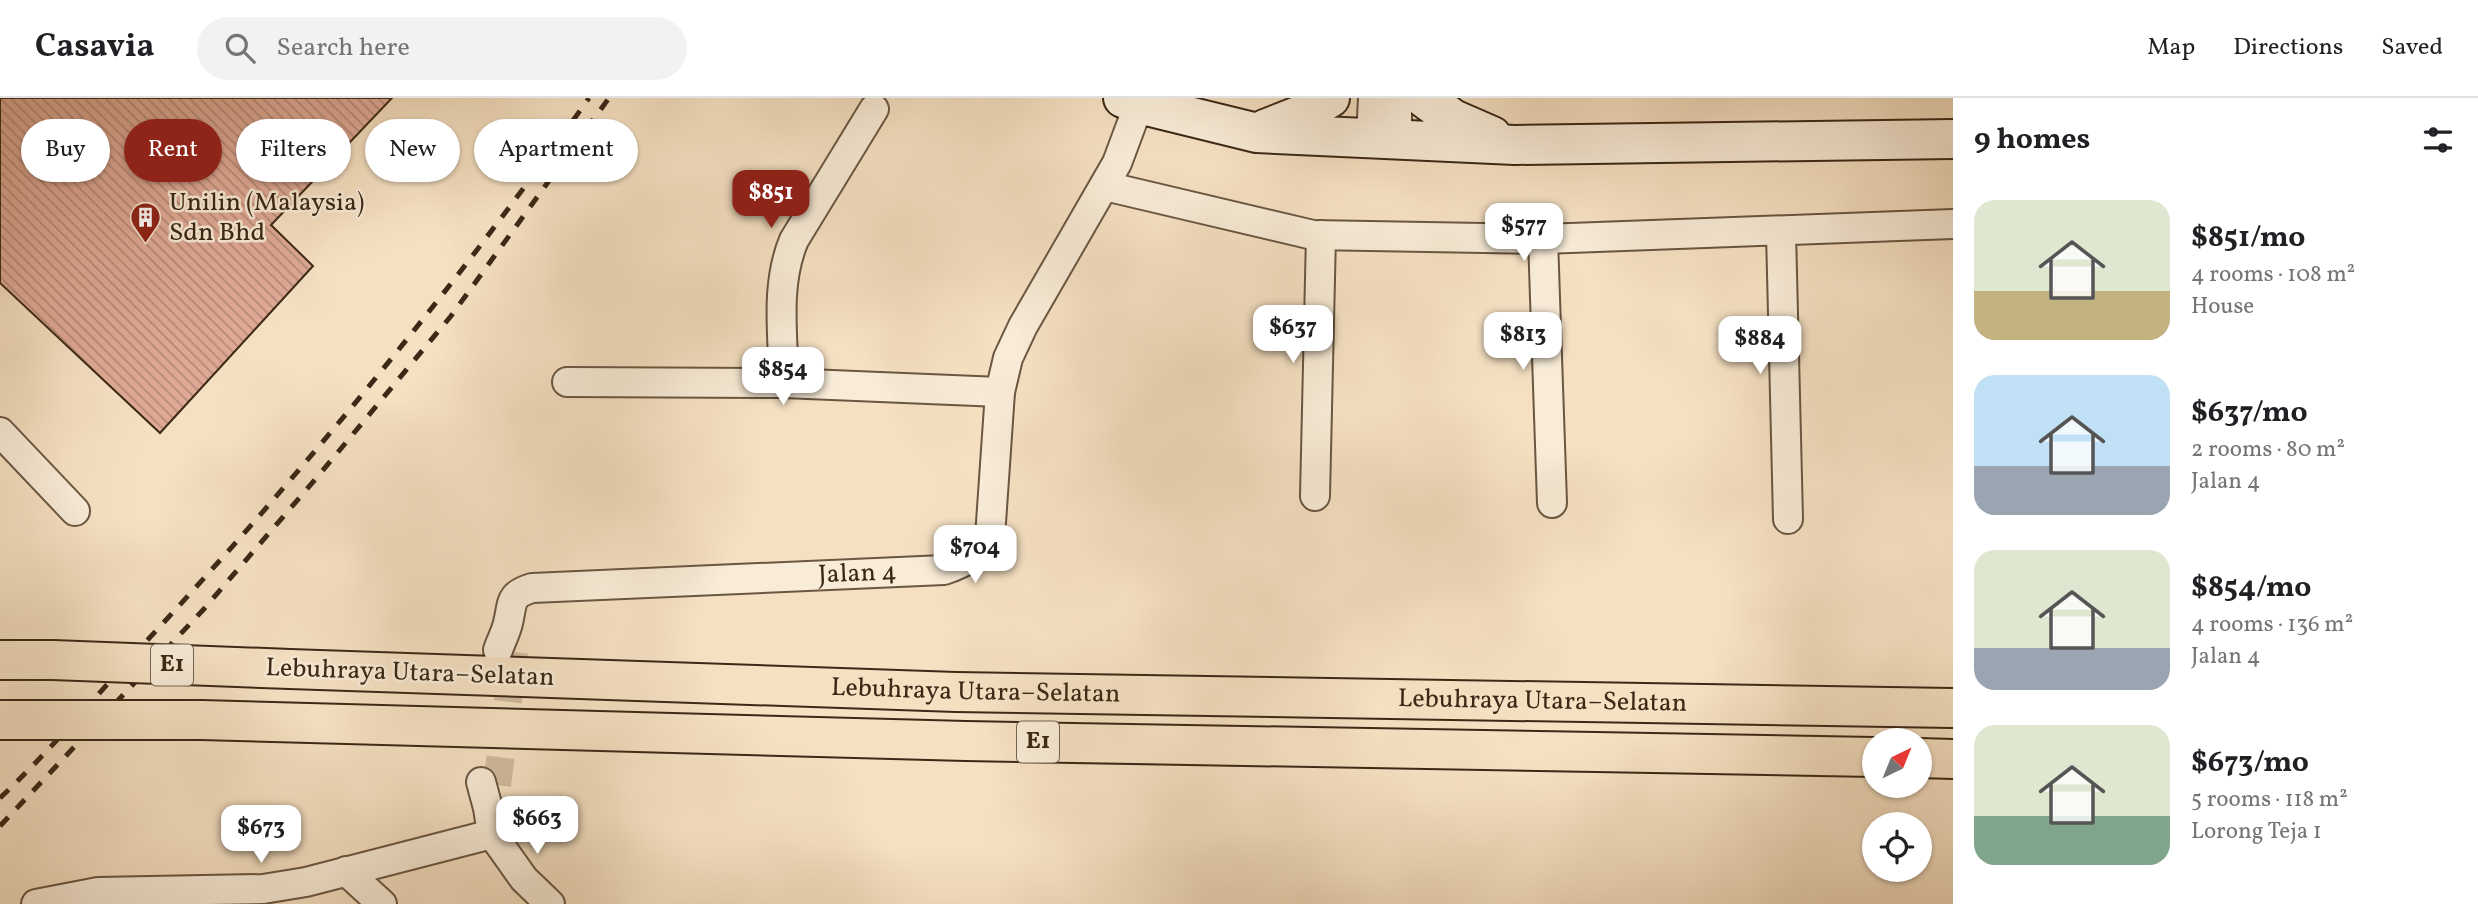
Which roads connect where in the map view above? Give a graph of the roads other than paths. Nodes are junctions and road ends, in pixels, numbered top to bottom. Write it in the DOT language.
graph roads {
  1 [pos="1330,98"];
  2 [pos="1373,98"];
  3 [pos="1397,98"];
  4 [pos="1423,98"];
  5 [pos="1131,101"];
  6 [pos="874,109"];
  7 [pos="1257,133"];
  8 [pos="1384,138"];
  9 [pos="1953,139"];
  10 [pos="1515,145"];
  11 [pos="1105,186"];
  12 [pos="1953,224"];
  13 [pos="1781,232"];
  14 [pos="1321,235"];
  15 [pos="1544,239"];
  16 [pos="567,382"];
  17 [pos="784,383"];
  18 [pos="1000,392"];
  19 [pos="0,432"];
  20 [pos="1315,496"];
  21 [pos="1552,503"];
  22 [pos="75,511"];
  23 [pos="1788,519"];
  24 [pos="506,651"];
  25 [pos="0,660"];
  26 [pos="1953,708"];
  27 [pos="0,720"];
  28 [pos="1862,757"];
  29 [pos="1932,758"];
  30 [pos="1953,759"];
  31 [pos="346,870"];
  32 [pos="36,904"];
  33 [pos="382,904"];
  34 [pos="550,904"];
  1 -- 7 [label="main road"];
  2 -- 8 [label="street"];
  3 -- 8 [label="street"];
  4 -- 10 [label="main road"];
  5 -- 7 [label="main road"];
  5 -- 11 [label="street, Jalan 4"];
  6 -- 17 [label="street"];
  7 -- 8 [label="main road"];
  8 -- 10 [label="main road"];
  9 -- 10 [label="main road"];
  11 -- 14 [label="street"];
  11 -- 18 [label="street, Jalan 4"];
  12 -- 13 [label="street"];
  13 -- 15 [label="street"];
  13 -- 23 [label="street"];
  14 -- 15 [label="street"];
  14 -- 20 [label="street"];
  15 -- 21 [label="street"];
  16 -- 17 [label="street"];
  17 -- 18 [label="street"];
  18 -- 24 [label="street, Jalan 4"];
  19 -- 22 [label="street"];
  25 -- 26 [label="highway, Lebuhraya Utara–Selatan / E1, bridge"];
  27 -- 28 [label="highway, Lebuhraya Utara–Selatan / E1, bridge"];
  29 -- 30 [label="highway"];
  31 -- 32 [label="street"];
  31 -- 33 [label="street"];
  31 -- 34 [label="street"];
}
